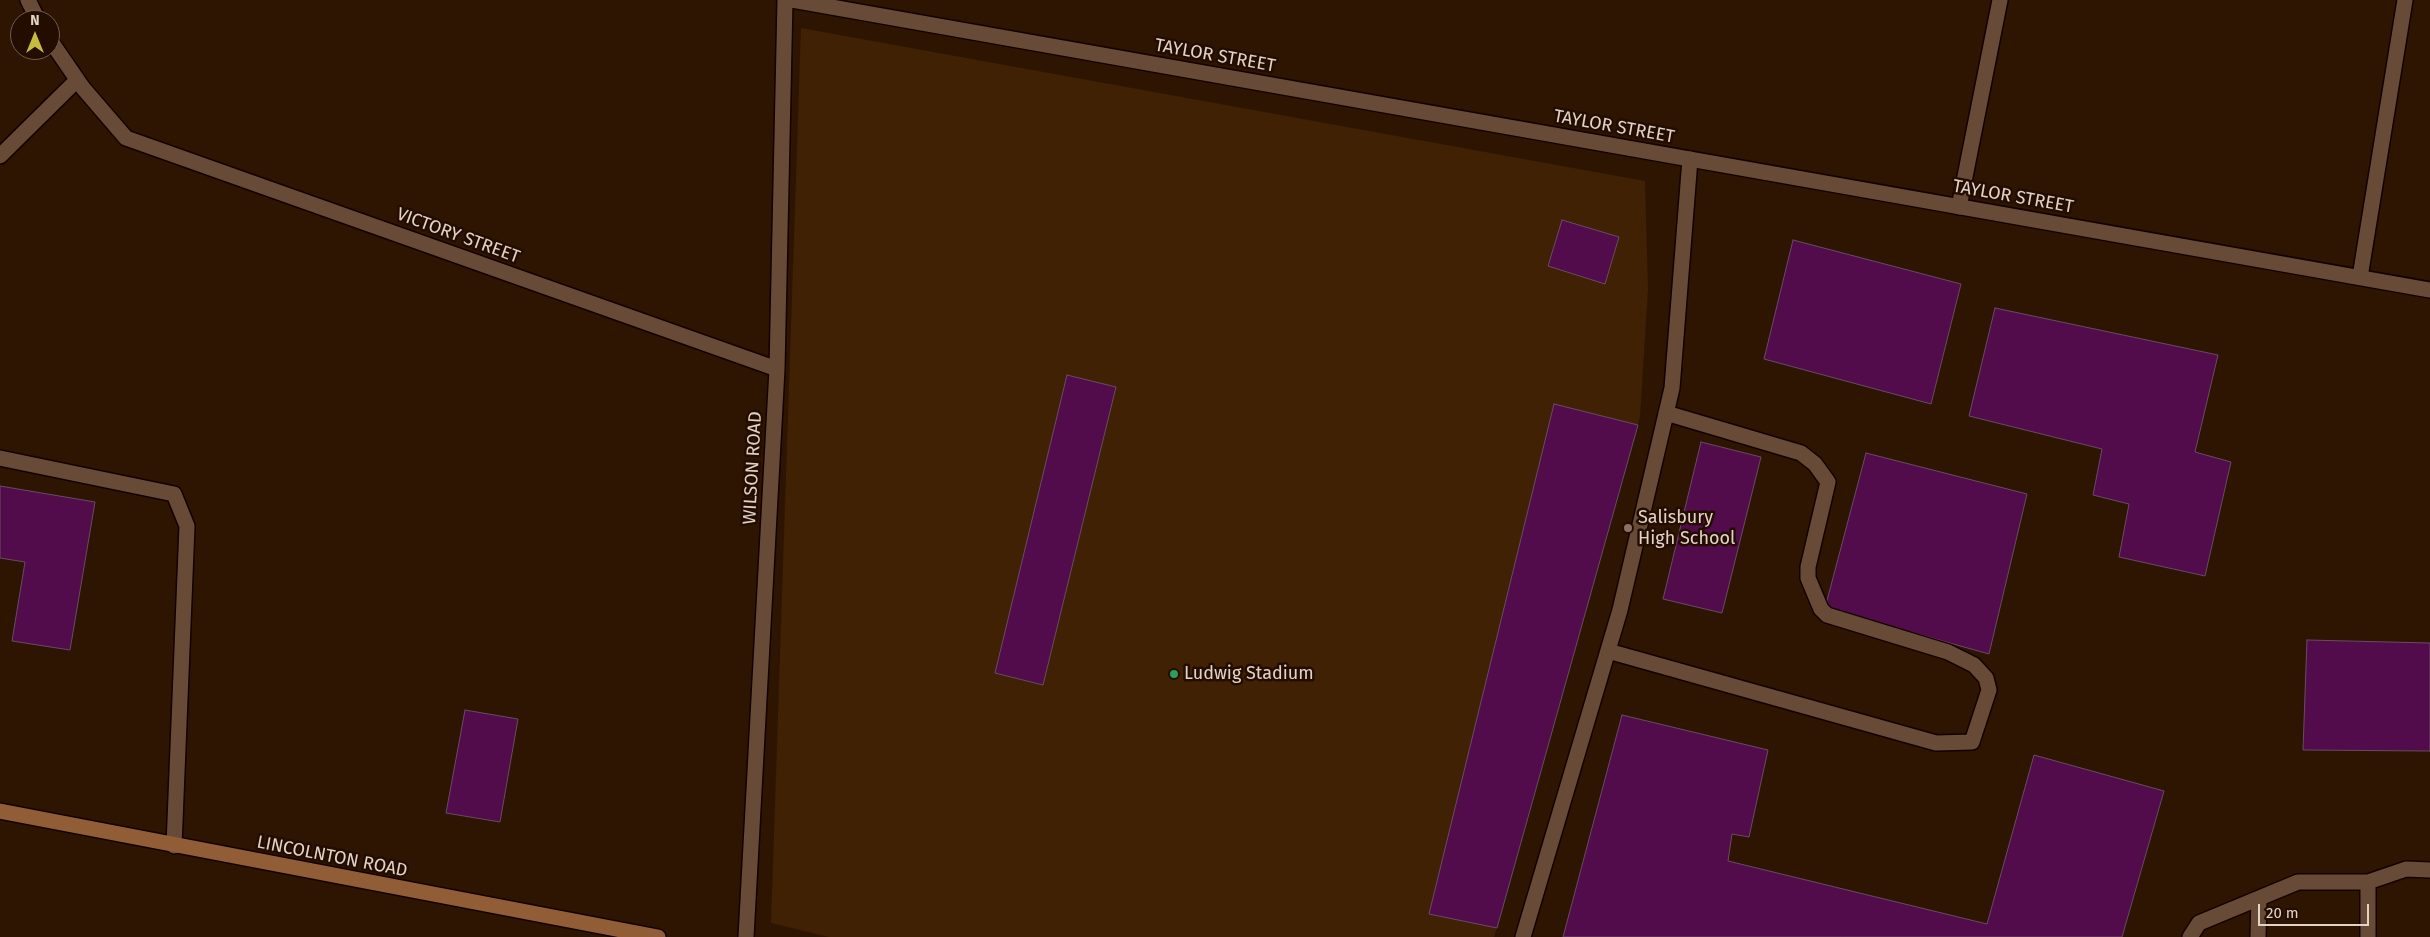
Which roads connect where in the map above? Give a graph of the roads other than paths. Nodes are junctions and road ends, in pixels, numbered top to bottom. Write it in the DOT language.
graph roads {
  1 [pos="785,0"];
  2 [pos="792,0"];
  3 [pos="2405,0"];
  4 [pos="2000,5"];
  5 [pos="60,55"];
  6 [pos="77,80"];
  7 [pos="0,156"];
  8 [pos="1690,159"];
  9 [pos="1959,207"];
  10 [pos="2360,278"];
  11 [pos="2430,290"];
  12 [pos="777,369"];
  13 [pos="1666,413"];
  14 [pos="0,458"];
  15 [pos="1608,651"];
  16 [pos="0,811"];
  17 [pos="174,846"];
  18 [pos="2430,870"];
  19 [pos="2368,882"];
  20 [pos="2259,898"];
  21 [pos="628,934"];
  22 [pos="658,937"];
  23 [pos="746,937"];
  24 [pos="1523,937"];
  25 [pos="2190,937"];
  26 [pos="2258,937"];
  27 [pos="2368,937"];
  1 -- 12 [label="street, WILSON ROAD"];
  2 -- 8 [label="street, TAYLOR STREET"];
  3 -- 10 [label="street"];
  4 -- 9 [label="street"];
  5 -- 6 [label="street"];
  6 -- 7 [label="street"];
  6 -- 12 [label="street, VICTORY STREET"];
  8 -- 9 [label="street, TAYLOR STREET"];
  8 -- 13 [label="street"];
  9 -- 10 [label="street, TAYLOR STREET"];
  10 -- 11 [label="street, TAYLOR STREET"];
  12 -- 23 [label="street, WILSON ROAD"];
  13 -- 15 [label="street"];
  13 -- 15 [label="street"];
  14 -- 17 [label="street"];
  15 -- 24 [label="street"];
  16 -- 17 [label="street, LINCOLNTON ROAD"];
  17 -- 21 [label="street, LINCOLNTON ROAD"];
  18 -- 19 [label="street"];
  19 -- 20 [label="street"];
  19 -- 27 [label="street"];
  20 -- 25 [label="street"];
  20 -- 26 [label="street"];
  21 -- 22 [label="street, LINCOLNTON ROAD"];
}
